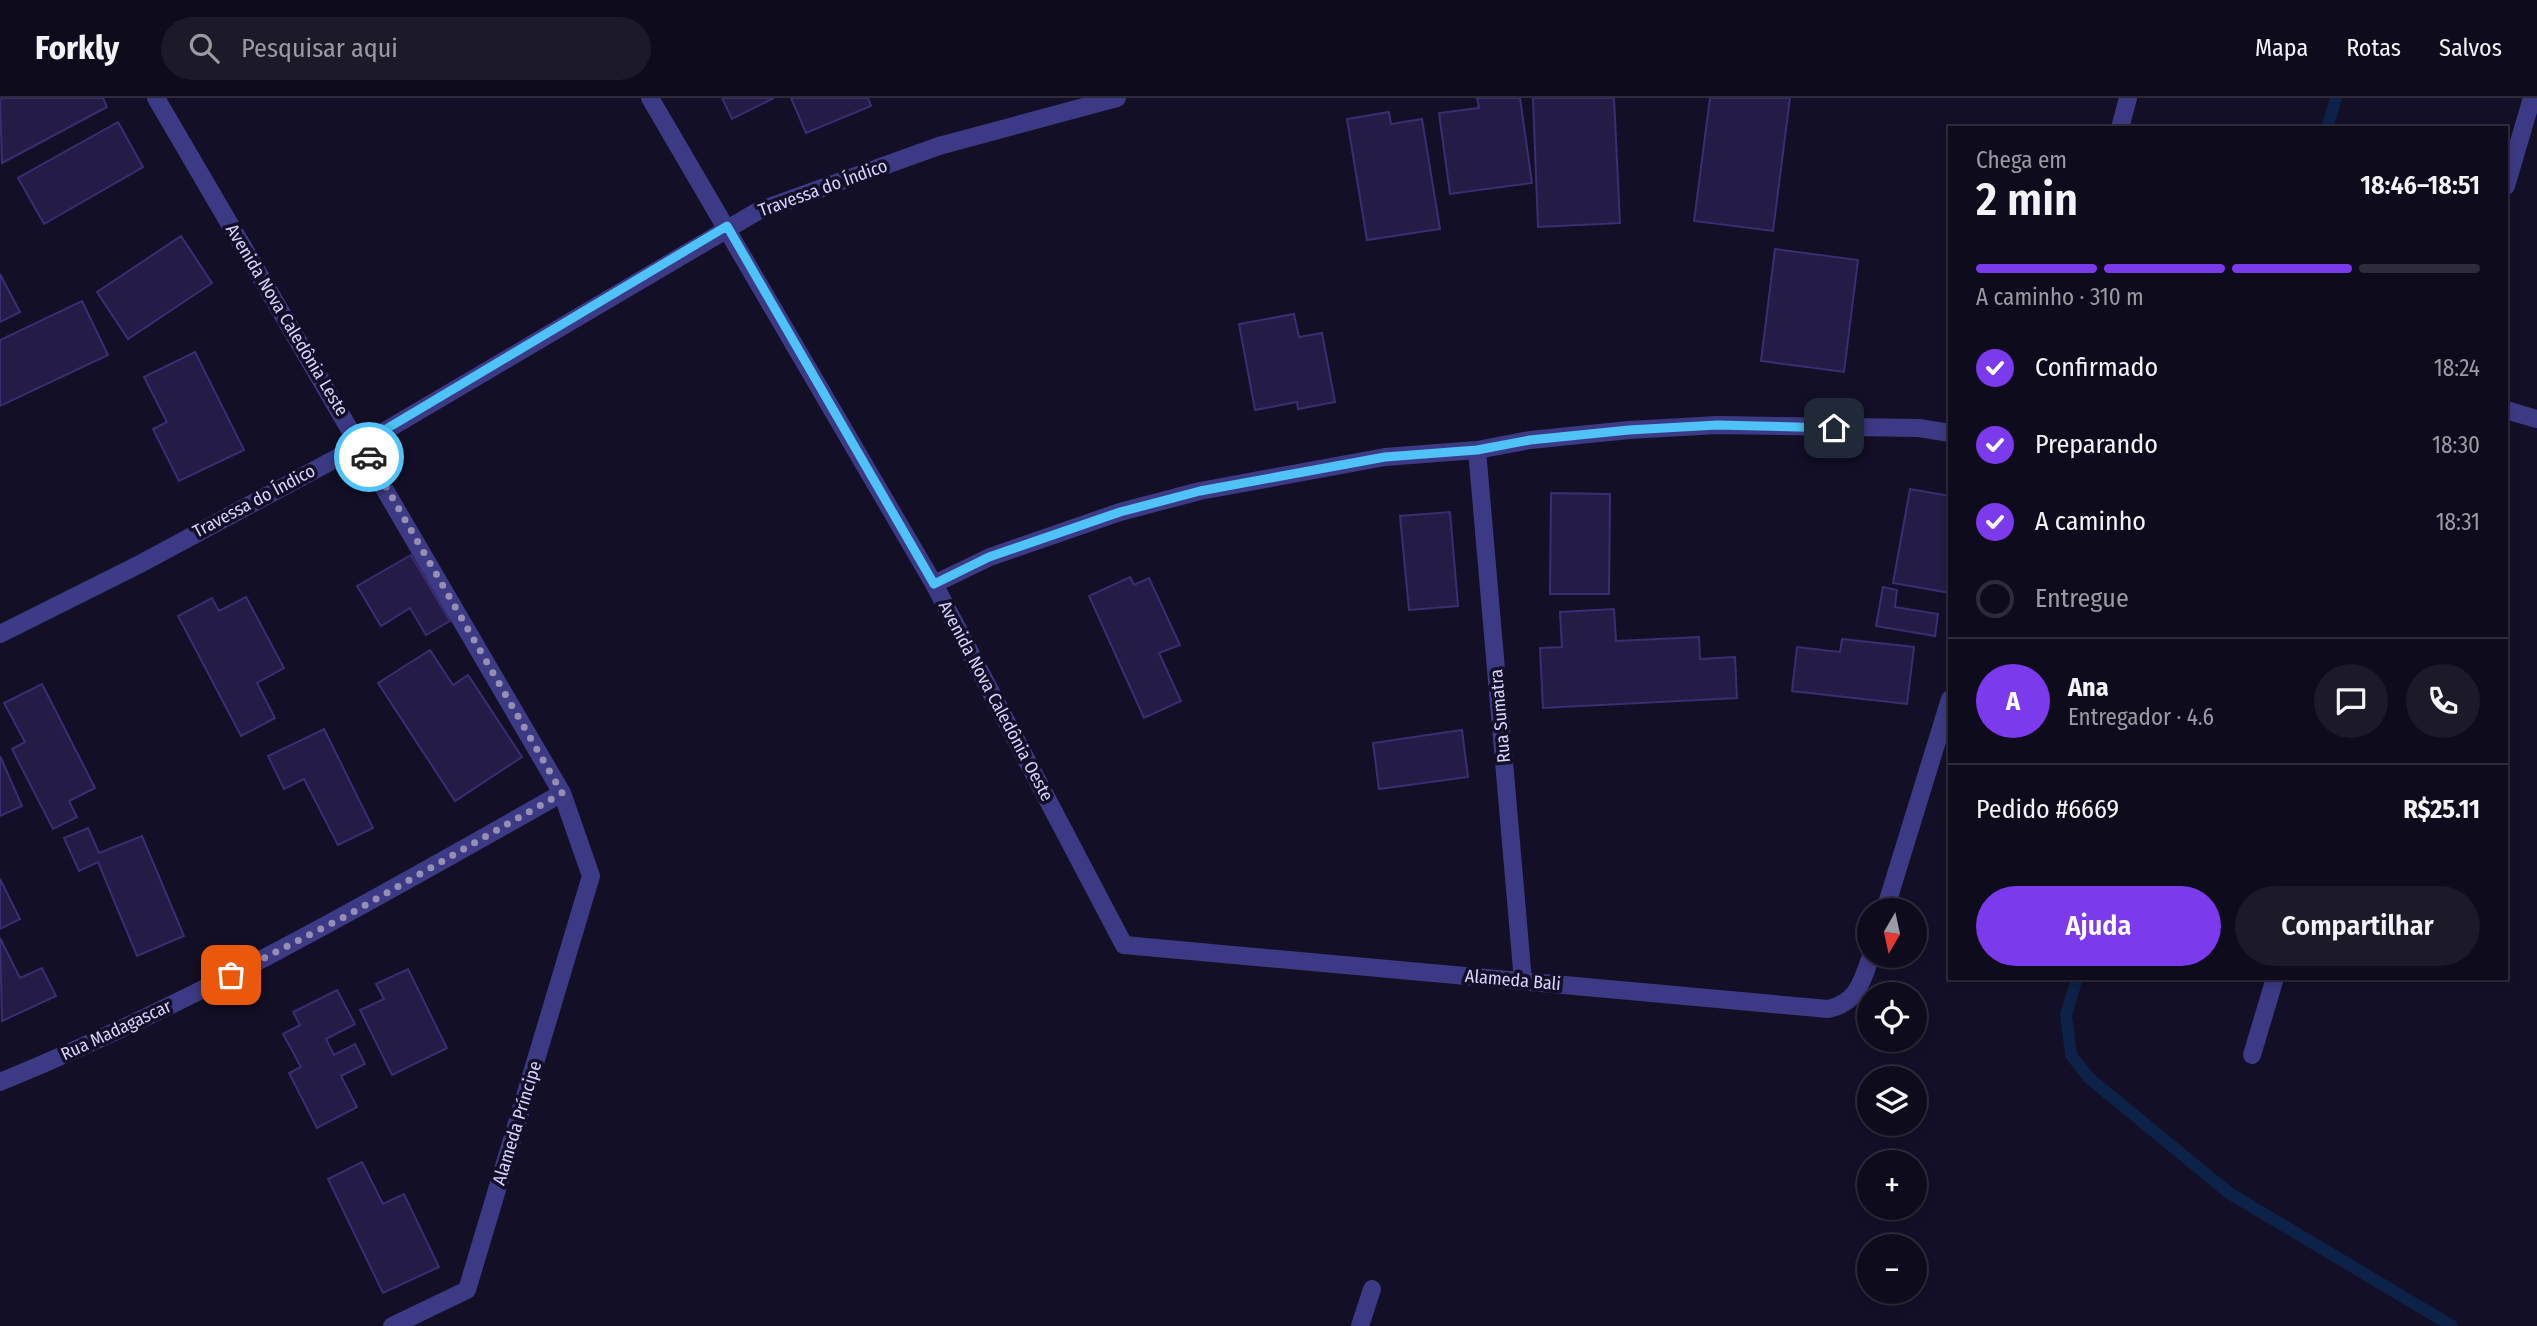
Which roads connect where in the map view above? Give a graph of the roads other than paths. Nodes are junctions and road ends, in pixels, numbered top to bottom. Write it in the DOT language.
graph roads {
  1 [pos="156,98"];
  2 [pos="650,98"];
  3 [pos="1117,98"];
  4 [pos="2129,98"];
  5 [pos="2532,98"];
  6 [pos="2121,126"];
  7 [pos="2508,179"];
  8 [pos="727,226"];
  9 [pos="2508,411"];
  10 [pos="2537,419"];
  11 [pos="1948,433"];
  12 [pos="361,444"];
  13 [pos="1477,450"];
  14 [pos="934,584"];
  15 [pos="0,634"];
  16 [pos="1948,705"];
  17 [pos="562,793"];
  18 [pos="591,876"];
  19 [pos="1889,898"];
  20 [pos="1124,945"];
  21 [pos="1866,968"];
  22 [pos="2274,980"];
  23 [pos="1523,981"];
  24 [pos="2252,1055"];
  25 [pos="0,1082"];
  26 [pos="1372,1289"];
  27 [pos="392,1326"];
  28 [pos="1360,1326"];
  1 -- 12 [label="street, Avenida Nova Caledônia Leste"];
  2 -- 8 [label="street, Avenida Nova Caledônia Oeste"];
  3 -- 8 [label="street, Travessa do Índico"];
  4 -- 6 [label="street"];
  5 -- 7 [label="street"];
  8 -- 12 [label="street, Travessa do Índico"];
  8 -- 14 [label="street, Avenida Nova Caledônia Oeste"];
  9 -- 10 [label="street"];
  11 -- 13 [label="street"];
  12 -- 15 [label="street, Travessa do Índico"];
  12 -- 17 [label="street, Avenida Nova Caledônia Leste"];
  13 -- 14 [label="street"];
  13 -- 23 [label="street, Rua Sumatra"];
  14 -- 20 [label="street, Avenida Nova Caledônia Oeste"];
  16 -- 19 [label="street"];
  17 -- 18 [label="street, Avenida Nova Caledônia Leste"];
  17 -- 25 [label="street, Rua Madagascar"];
  18 -- 27 [label="street, Alameda Príncipe"];
  20 -- 23 [label="street, Alameda Bali"];
  21 -- 23 [label="street, Alameda Bali"];
  22 -- 24 [label="street"];
  26 -- 28 [label="street"];
}
